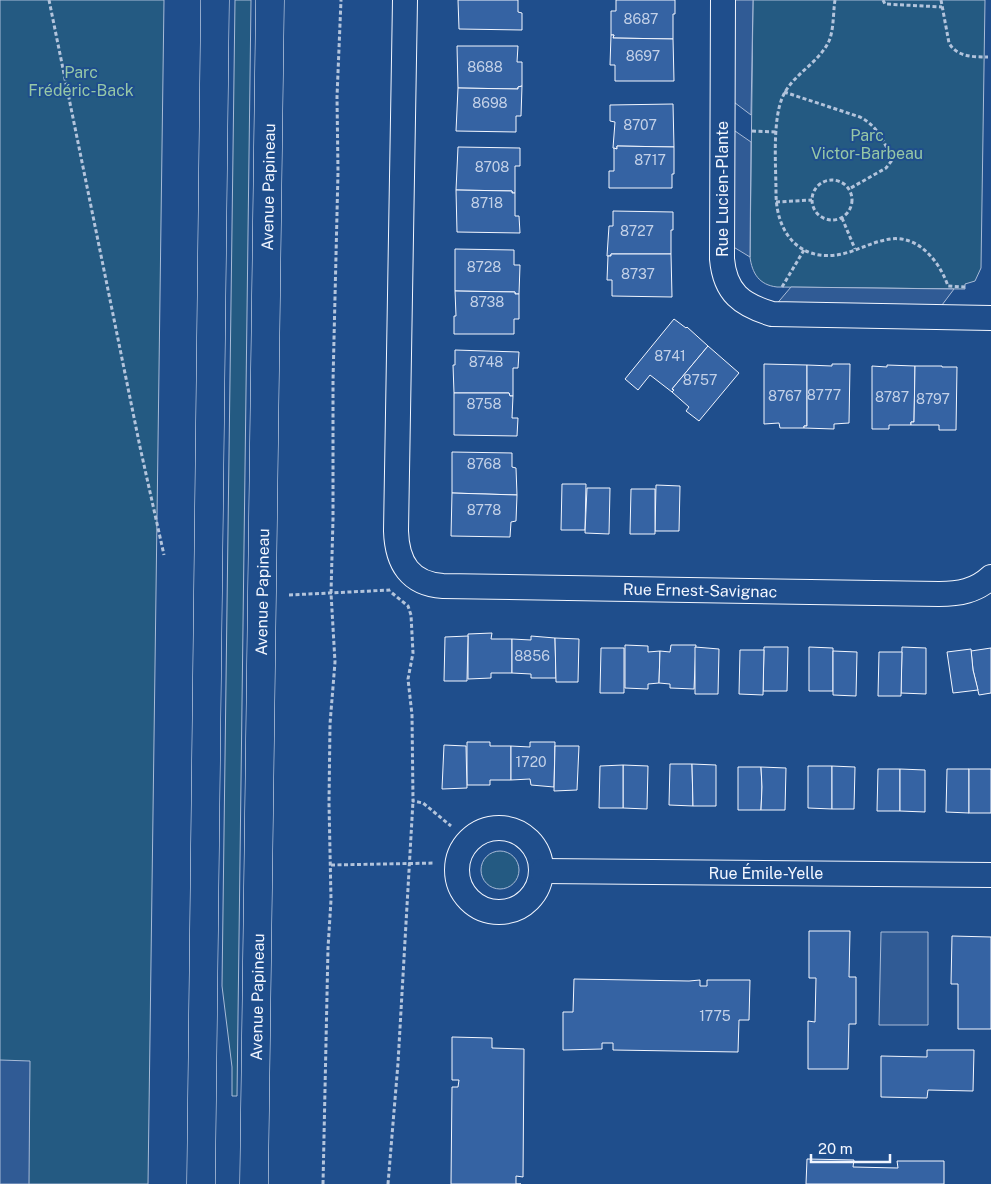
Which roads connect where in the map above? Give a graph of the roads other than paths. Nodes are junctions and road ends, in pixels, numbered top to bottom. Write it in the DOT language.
graph roads {
  1 [pos="215,0"];
  2 [pos="270,0"];
  3 [pos="405,0"];
  4 [pos="723,0"];
  5 [pos="991,318"];
  6 [pos="991,577"];
  7 [pos="542,871"];
  8 [pos="991,875"];
  9 [pos="201,1184"];
  10 [pos="254,1184"];
  1 -- 9 [label="main road"];
  2 -- 10 [label="main road, Avenue Papineau"];
  3 -- 6 [label="street, Rue Ernest-Savignac"];
  4 -- 5 [label="street, Rue Lucien-Plante"];
  7 -- 8 [label="street, Rue Émile-Yelle"];
}
